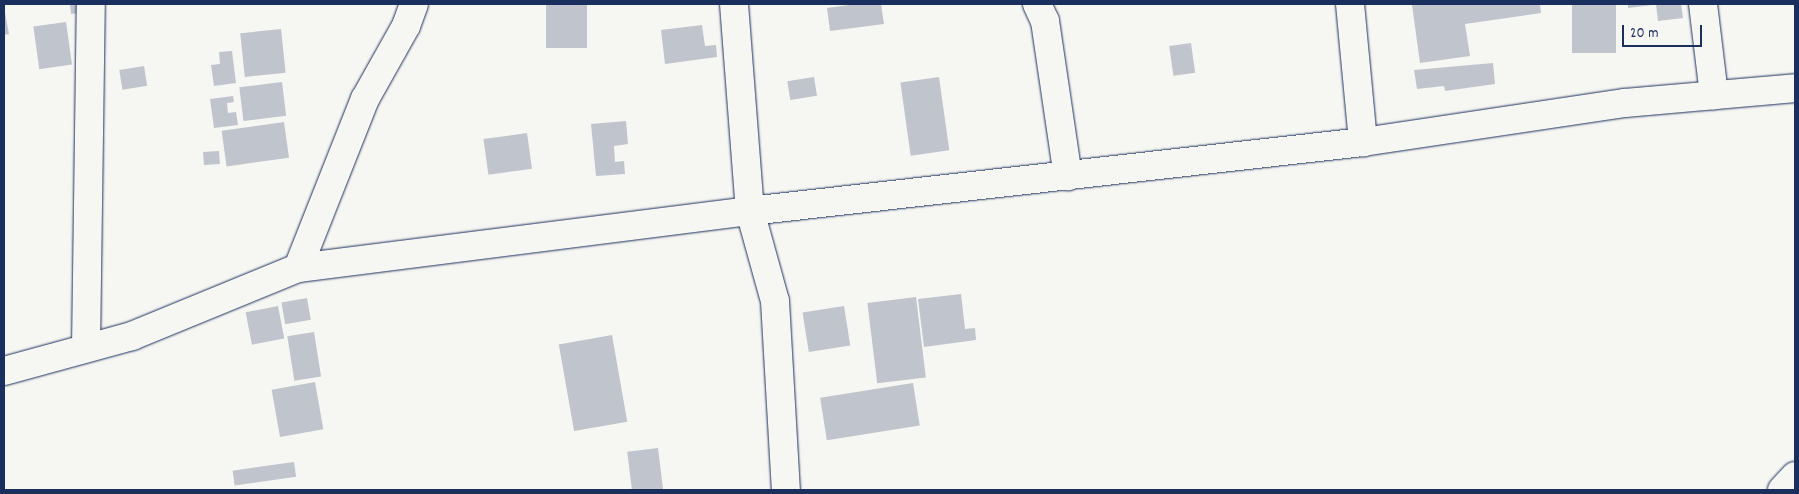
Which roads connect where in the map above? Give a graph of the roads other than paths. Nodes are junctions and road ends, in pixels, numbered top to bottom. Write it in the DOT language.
graph roads {
  1 [pos="91,4"];
  2 [pos="414,4"];
  3 [pos="734,4"];
  4 [pos="1037,4"];
  5 [pos="1350,4"];
  6 [pos="1703,4"];
  7 [pos="1795,88"];
  8 [pos="1714,95"];
  9 [pos="1363,142"];
  10 [pos="1068,176"];
  11 [pos="750,211"];
  12 [pos="298,268"];
  13 [pos="86,348"];
  14 [pos="4,372"];
  15 [pos="1795,476"];
  16 [pos="786,490"];
  17 [pos="1782,490"];
  1 -- 13 [label="street"];
  2 -- 12 [label="street"];
  3 -- 11 [label="street"];
  4 -- 10 [label="street"];
  5 -- 9 [label="street"];
  6 -- 8 [label="street"];
  7 -- 8 [label="street"];
  8 -- 9 [label="street"];
  9 -- 10 [label="street"];
  10 -- 11 [label="street"];
  11 -- 12 [label="street"];
  11 -- 16 [label="street"];
  12 -- 13 [label="street"];
  13 -- 14 [label="street"];
  15 -- 17 [label="street"];
}
